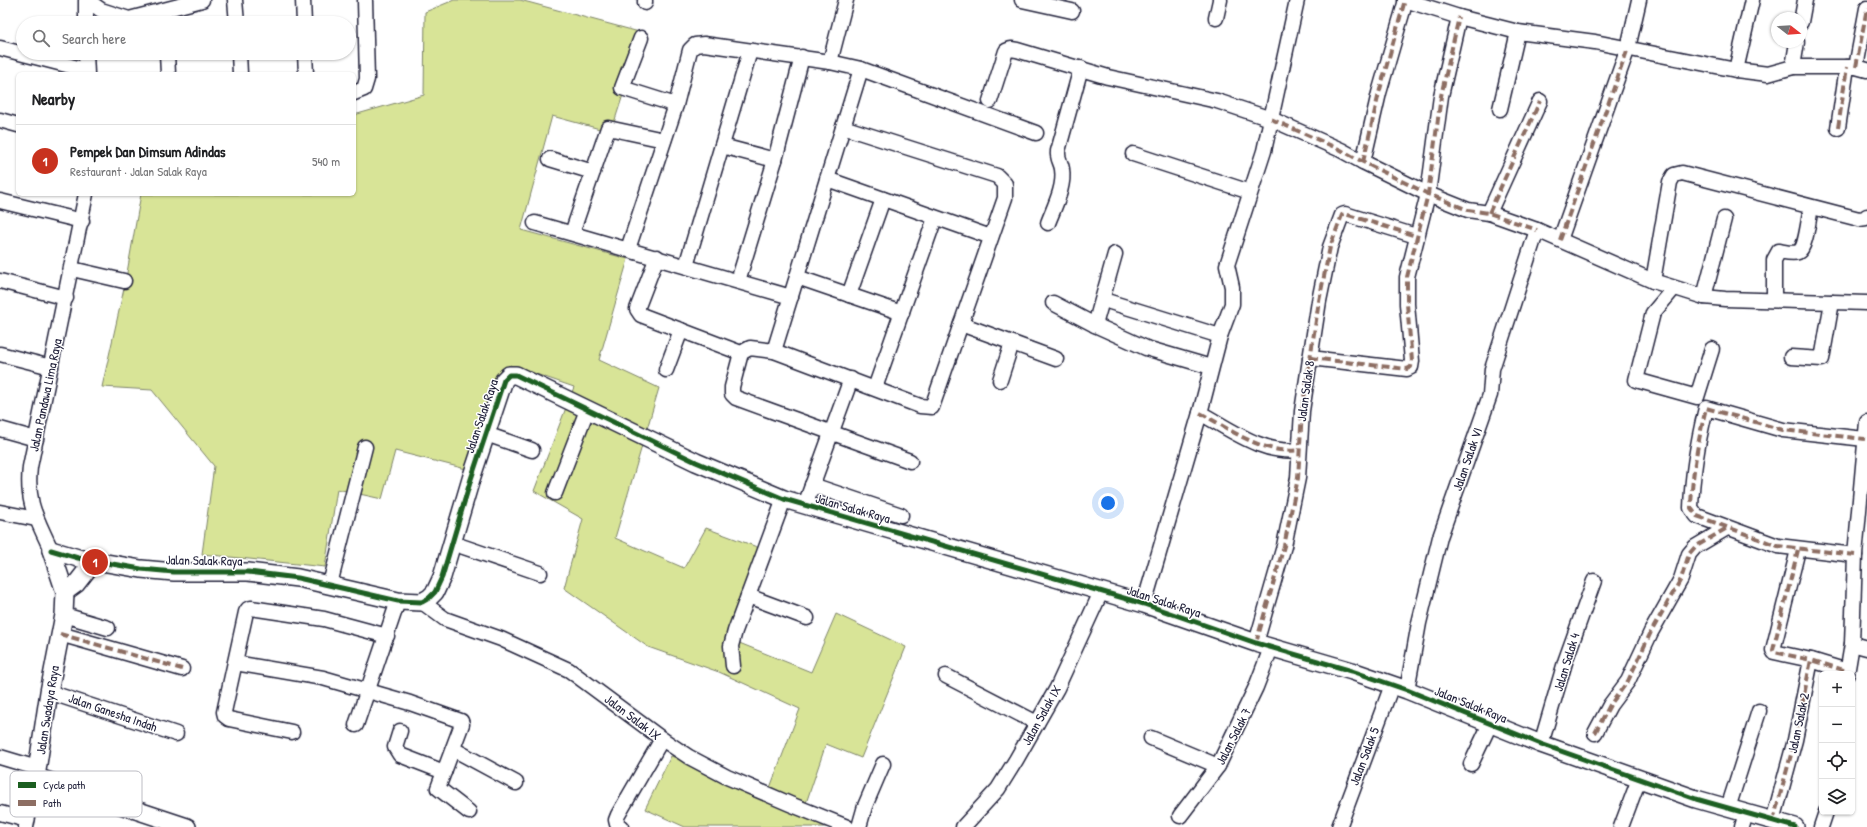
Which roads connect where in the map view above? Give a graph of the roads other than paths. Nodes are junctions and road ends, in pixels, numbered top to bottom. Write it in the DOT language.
graph roads {
  1 [pos="86,0"];
  2 [pos="202,0"];
  3 [pos="235,0"];
  4 [pos="303,0"];
  5 [pos="365,0"];
  6 [pos="846,0"];
  7 [pos="1022,0"];
  8 [pos="1220,0"];
  9 [pos="1297,0"];
  10 [pos="1405,0"];
  11 [pos="1639,0"];
  12 [pos="1752,0"];
  13 [pos="1805,0"];
  14 [pos="1867,8"];
  15 [pos="101,10"];
  16 [pos="1072,11"];
  17 [pos="1803,12"];
  18 [pos="87,16"];
  19 [pos="91,16"];
  20 [pos="120,16"];
  21 [pos="166,16"];
  22 [pos="236,16"];
  23 [pos="304,16"];
  24 [pos="1459,17"];
  25 [pos="1216,18"];
  26 [pos="1518,32"];
  27 [pos="641,38"];
  28 [pos="0,48"];
  29 [pos="1628,48"];
  30 [pos="1796,48"];
  31 [pos="750,51"];
  32 [pos="16,52"];
  33 [pos="802,57"];
  34 [pos="44,60"];
  35 [pos="86,60"];
  36 [pos="167,60"];
  37 [pos="239,60"];
  38 [pos="305,60"];
  39 [pos="830,62"];
  40 [pos="1793,67"];
  41 [pos="1081,68"];
  42 [pos="1857,68"];
  43 [pos="861,69"];
  44 [pos="1736,70"];
  45 [pos="87,72"];
  46 [pos="168,72"];
  47 [pos="240,72"];
  48 [pos="306,72"];
  49 [pos="356,92"];
  50 [pos="990,101"];
  51 [pos="1540,101"];
  52 [pos="676,105"];
  53 [pos="1500,109"];
  54 [pos="1271,119"];
  55 [pos="0,120"];
  56 [pos="16,124"];
  57 [pos="843,127"];
  58 [pos="1838,128"];
  59 [pos="1036,133"];
  60 [pos="664,140"];
  61 [pos="722,146"];
  62 [pos="1133,154"];
  63 [pos="550,159"];
  64 [pos="775,160"];
  65 [pos="1363,162"];
  66 [pos="593,172"];
  67 [pos="828,179"];
  68 [pos="1250,192"];
  69 [pos="1428,194"];
  70 [pos="86,196"];
  71 [pos="883,199"];
  72 [pos="0,201"];
  73 [pos="1811,207"];
  74 [pos="1489,213"];
  75 [pos="1867,216"];
  76 [pos="936,218"];
  77 [pos="1724,219"];
  78 [pos="82,221"];
  79 [pos="535,223"];
  80 [pos="1048,223"];
  81 [pos="1537,230"];
  82 [pos="572,233"];
  83 [pos="1416,236"];
  84 [pos="991,237"];
  85 [pos="1560,240"];
  86 [pos="628,249"];
  87 [pos="1116,254"];
  88 [pos="657,257"];
  89 [pos="686,266"];
  90 [pos="72,269"];
  91 [pos="797,277"];
  92 [pos="738,280"];
  93 [pos="0,281"];
  94 [pos="124,281"];
  95 [pos="1653,282"];
  96 [pos="1674,288"];
  97 [pos="849,295"];
  98 [pos="791,297"];
  99 [pos="1704,297"];
  100 [pos="66,298"];
  101 [pos="1774,300"];
  102 [pos="1110,302"];
  103 [pos="1832,302"];
  104 [pos="1053,303"];
  105 [pos="1867,303"];
  106 [pos="902,313"];
  107 [pos="961,324"];
  108 [pos="1095,325"];
  109 [pos="680,330"];
  110 [pos="1220,336"];
  111 [pos="1012,343"];
  112 [pos="1712,349"];
  113 [pos="774,351"];
  114 [pos="741,353"];
  115 [pos="0,354"];
  116 [pos="1792,357"];
  117 [pos="1310,358"];
  118 [pos="1056,359"];
  119 [pos="51,367"];
  120 [pos="1212,367"];
  121 [pos="666,370"];
  122 [pos="851,379"];
  123 [pos="1000,380"];
  124 [pos="875,388"];
  125 [pos="587,410"];
  126 [pos="1200,413"];
  127 [pos="1867,422"];
  128 [pos="0,429"];
  129 [pos="831,432"];
  130 [pos="486,434"];
  131 [pos="36,439"];
  132 [pos="1865,439"];
  133 [pos="365,447"];
  134 [pos="532,450"];
  135 [pos="1299,450"];
  136 [pos="910,461"];
  137 [pos="812,485"];
  138 [pos="555,494"];
  139 [pos="784,499"];
  140 [pos="805,505"];
  141 [pos="0,512"];
  142 [pos="901,515"];
  143 [pos="36,519"];
  144 [pos="1727,528"];
  145 [pos="452,543"];
  146 [pos="51,550"];
  147 [pos="1798,550"];
  148 [pos="1854,555"];
  149 [pos="94,561"];
  150 [pos="540,573"];
  151 [pos="1594,581"];
  152 [pos="330,584"];
  153 [pos="65,592"];
  154 [pos="1101,592"];
  155 [pos="748,596"];
  156 [pos="398,601"];
  157 [pos="422,602"];
  158 [pos="1144,604"];
  159 [pos="64,616"];
  160 [pos="807,618"];
  161 [pos="108,628"];
  162 [pos="60,634"];
  163 [pos="387,636"];
  164 [pos="1852,644"];
  165 [pos="1263,646"];
  166 [pos="1867,648"];
  167 [pos="1811,660"];
  168 [pos="235,663"];
  169 [pos="734,666"];
  170 [pos="182,669"];
  171 [pos="1841,671"];
  172 [pos="1847,671"];
  173 [pos="946,676"];
  174 [pos="1399,688"];
  175 [pos="369,690"];
  176 [pos="49,692"];
  177 [pos="1759,712"];
  178 [pos="1038,723"];
  179 [pos="1490,724"];
  180 [pos="356,726"];
  181 [pos="400,731"];
  182 [pos="292,732"];
  183 [pos="1595,733"];
  184 [pos="176,734"];
  185 [pos="1151,738"];
  186 [pos="662,739"];
  187 [pos="1541,744"];
  188 [pos="453,748"];
  189 [pos="0,757"];
  190 [pos="882,764"];
  191 [pos="1471,764"];
  192 [pos="1218,766"];
  193 [pos="34,771"];
  194 [pos="36,771"];
  195 [pos="444,772"];
  196 [pos="1639,779"];
  197 [pos="516,783"];
  198 [pos="1728,808"];
  199 [pos="142,810"];
  200 [pos="469,812"];
  201 [pos="0,813"];
  202 [pos="1825,815"];
  203 [pos="1180,816"];
  204 [pos="1744,820"];
  205 [pos="1773,821"];
  206 [pos="26,824"];
  207 [pos="188,827"];
  208 [pos="622,827"];
  209 [pos="848,827"];
  210 [pos="859,827"];
  211 [pos="963,827"];
  212 [pos="1339,827"];
  213 [pos="1621,827"];
  214 [pos="1795,827"];
  215 [pos="1822,827"];
  1 -- 15 [label="street"];
  1 -- 18 [label="street"];
  2 -- 21 [label="street"];
  3 -- 22 [label="street"];
  4 -- 23 [label="street"];
  5 -- 49 [label="street"];
  6 -- 39 [label="street"];
  7 -- 16 [label="street"];
  8 -- 25 [label="street"];
  9 -- 54 [label="street"];
  10 -- 24 [label="street"];
  10 -- 65 [label="street"];
  11 -- 29 [label="street"];
  12 -- 44 [label="street"];
  13 -- 17 [label="street"];
  14 -- 42 [label="street"];
  15 -- 19 [label="street"];
  15 -- 20 [label="street"];
  24 -- 26 [label="street"];
  24 -- 69 [label="street"];
  26 -- 29 [label="street"];
  26 -- 53 [label="street"];
  27 -- 52 [label="street"];
  28 -- 32 [label="street"];
  29 -- 44 [label="street"];
  29 -- 85 [label="street"];
  30 -- 40 [label="street"];
  31 -- 33 [label="street"];
  31 -- 52 [label="street"];
  31 -- 61 [label="street"];
  33 -- 39 [label="street"];
  33 -- 64 [label="street"];
  34 -- 45 [label="street"];
  35 -- 45 [label="street"];
  36 -- 46 [label="street"];
  37 -- 47 [label="street"];
  38 -- 48 [label="street"];
  39 -- 43 [label="street"];
  40 -- 42 [label="street"];
  40 -- 44 [label="street"];
  41 -- 50 [label="street"];
  41 -- 54 [label="street"];
  41 -- 80 [label="street"];
  42 -- 58 [label="street"];
  43 -- 57 [label="street"];
  43 -- 59 [label="street"];
  51 -- 74 [label="street"];
  52 -- 60 [label="street"];
  54 -- 65 [label="street"];
  54 -- 68 [label="street"];
  55 -- 56 [label="street"];
  57 -- 67 [label="street"];
  57 -- 84 [label="street"];
  60 -- 66 [label="street"];
  60 -- 86 [label="street"];
  61 -- 64 [label="street"];
  61 -- 89 [label="street"];
  62 -- 68 [label="street"];
  63 -- 66 [label="street"];
  64 -- 92 [label="street"];
  65 -- 69 [label="street"];
  66 -- 82 [label="street"];
  67 -- 71 [label="street"];
  67 -- 91 [label="street"];
  68 -- 110 [label="street"];
  69 -- 74 [label="street"];
  69 -- 83 [label="street"];
  70 -- 78 [label="street, Jalan Pandawa Lima Raya"];
  71 -- 76 [label="street"];
  71 -- 97 [label="street"];
  72 -- 78 [label="street"];
  73 -- 75 [label="street"];
  73 -- 95 [label="street"];
  73 -- 101 [label="street"];
  74 -- 81 [label="street"];
  76 -- 84 [label="street"];
  76 -- 106 [label="street"];
  77 -- 99 [label="street"];
  78 -- 90 [label="street, Jalan Pandawa Lima Raya"];
  79 -- 82 [label="street"];
  81 -- 85 [label="street"];
  81 -- 174 [label="street, Jalan Salak VI"];
  82 -- 86 [label="street"];
  83 -- 117 [label="street, Jalan Salak 8"];
  83 -- 117 [label="street"];
  84 -- 107 [label="street"];
  85 -- 95 [label="street"];
  86 -- 88 [label="street"];
  87 -- 108 [label="street"];
  88 -- 89 [label="street"];
  88 -- 109 [label="street"];
  89 -- 92 [label="street"];
  90 -- 94 [label="street"];
  90 -- 100 [label="street, Jalan Pandawa Lima Raya"];
  91 -- 97 [label="street"];
  91 -- 98 [label="street"];
  92 -- 98 [label="street"];
  93 -- 100 [label="street"];
  95 -- 96 [label="street"];
  96 -- 99 [label="street"];
  96 -- 112 [label="street"];
  97 -- 106 [label="street"];
  98 -- 113 [label="street"];
  99 -- 101 [label="street"];
  100 -- 119 [label="street, Jalan Pandawa Lima Raya"];
  101 -- 103 [label="street"];
  102 -- 110 [label="street"];
  103 -- 105 [label="street"];
  103 -- 116 [label="street"];
  104 -- 108 [label="street"];
  106 -- 124 [label="street"];
  107 -- 111 [label="street"];
  107 -- 124 [label="street"];
  108 -- 120 [label="street"];
  109 -- 114 [label="street"];
  109 -- 121 [label="street"];
  110 -- 120 [label="street"];
  111 -- 118 [label="street"];
  111 -- 123 [label="street"];
  113 -- 114 [label="street"];
  113 -- 122 [label="street"];
  114 -- 129 [label="street"];
  115 -- 119 [label="street"];
  117 -- 135 [label="street, Jalan Salak 8"];
  119 -- 131 [label="street, Jalan Pandawa Lima Raya"];
  120 -- 126 [label="street"];
  122 -- 124 [label="street"];
  122 -- 129 [label="street"];
  125 -- 130 [label="street, Jalan Salak Raya"];
  125 -- 138 [label="street"];
  125 -- 139 [label="street, Jalan Salak Raya"];
  126 -- 135 [label="street"];
  126 -- 158 [label="street"];
  127 -- 132 [label="street"];
  128 -- 131 [label="street"];
  129 -- 136 [label="street"];
  129 -- 137 [label="street"];
  130 -- 134 [label="street"];
  130 -- 145 [label="street, Jalan Salak Raya"];
  131 -- 143 [label="street, Jalan Pandawa Lima Raya"];
  132 -- 144 [label="street"];
  132 -- 148 [label="street"];
  133 -- 152 [label="street"];
  135 -- 165 [label="street, Jalan Salak 8"];
  137 -- 140 [label="street"];
  137 -- 142 [label="street"];
  139 -- 140 [label="street, Jalan Salak Raya"];
  139 -- 155 [label="street"];
  140 -- 154 [label="street, Jalan Salak Raya"];
  141 -- 143 [label="street"];
  143 -- 146 [label="street, Jalan Pandawa Lima Raya"];
  144 -- 147 [label="street"];
  144 -- 183 [label="street"];
  145 -- 150 [label="street"];
  145 -- 157 [label="street, Jalan Salak Raya"];
  146 -- 149 [label="street, Jalan Salak Raya"];
  146 -- 153 [label="street, Jalan Pandawa Lima Raya"];
  147 -- 148 [label="street"];
  147 -- 167 [label="street"];
  148 -- 164 [label="street"];
  149 -- 152 [label="street, Jalan Salak Raya"];
  149 -- 153 [label="street"];
  151 -- 187 [label="street, Jalan Salak 4"];
  152 -- 156 [label="street, Jalan Salak Raya"];
  153 -- 159 [label="street, Jalan Swadaya Raya"];
  154 -- 158 [label="street, Jalan Salak Raya"];
  154 -- 178 [label="street, Jalan Salak IX"];
  155 -- 160 [label="street"];
  155 -- 169 [label="street"];
  156 -- 157 [label="street, Jalan Salak Raya"];
  156 -- 163 [label="street"];
  157 -- 186 [label="street, Jalan Salak IX"];
  158 -- 165 [label="street, Jalan Salak Raya"];
  159 -- 161 [label="street"];
  159 -- 162 [label="street, Jalan Swadaya Raya"];
  162 -- 170 [label="street"];
  162 -- 176 [label="street, Jalan Swadaya Raya"];
  163 -- 168 [label="street"];
  163 -- 175 [label="street"];
  164 -- 166 [label="street"];
  164 -- 172 [label="street"];
  165 -- 174 [label="street, Jalan Salak Raya"];
  165 -- 192 [label="street, Jalan Salak 7"];
  167 -- 171 [label="street"];
  167 -- 205 [label="street, Jalan Salak 2"];
  168 -- 175 [label="street"];
  168 -- 182 [label="street"];
  173 -- 178 [label="street"];
  174 -- 179 [label="street, Jalan Salak Raya"];
  174 -- 212 [label="street, Jalan Salak 5"];
  175 -- 180 [label="street"];
  175 -- 188 [label="street"];
  176 -- 184 [label="street, Jalan Ganesha Indah"];
  176 -- 194 [label="street, Jalan Swadaya Raya"];
  177 -- 198 [label="street"];
  178 -- 211 [label="street, Jalan Salak IX"];
  179 -- 187 [label="street, Jalan Salak Raya"];
  179 -- 191 [label="street"];
  181 -- 195 [label="street"];
  185 -- 192 [label="street"];
  186 -- 208 [label="street"];
  186 -- 209 [label="street, Jalan Salak IX"];
  187 -- 196 [label="street, Jalan Salak Raya"];
  188 -- 195 [label="street"];
  188 -- 197 [label="street"];
  189 -- 193 [label="street"];
  190 -- 210 [label="street"];
  192 -- 203 [label="street, Jalan Salak 7"];
  195 -- 200 [label="street"];
  196 -- 198 [label="street, Jalan Salak Raya"];
  196 -- 213 [label="street"];
  198 -- 204 [label="street, Jalan Salak Raya"];
  199 -- 207 [label="street"];
  201 -- 206 [label="street"];
  202 -- 215 [label="street"];
  204 -- 205 [label="street, Jalan Salak Raya"];
  205 -- 214 [label="street, Jalan Salak Raya"];
}
